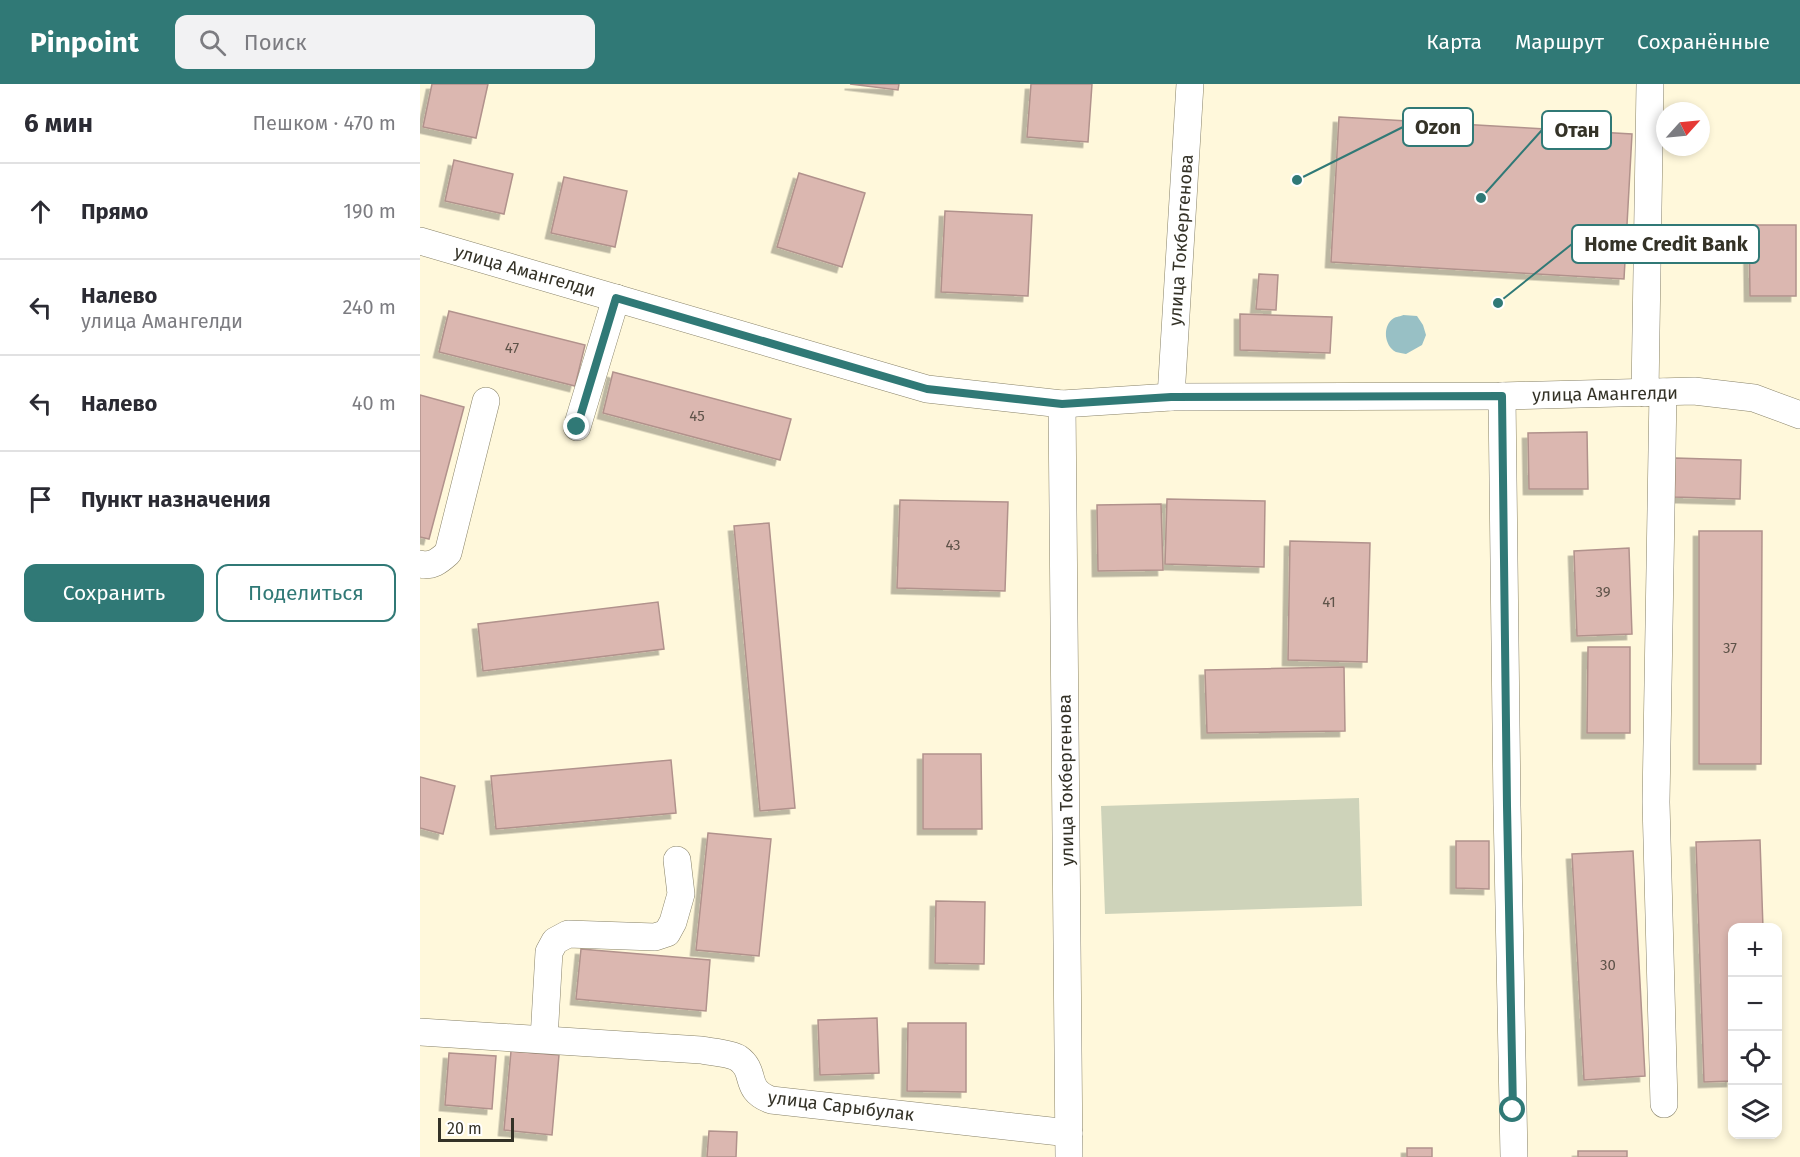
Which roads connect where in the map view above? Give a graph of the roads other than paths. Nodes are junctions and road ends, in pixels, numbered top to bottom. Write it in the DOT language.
graph roads {
  1 [pos="1190,84"];
  2 [pos="1650,84"];
  3 [pos="420,241"];
  4 [pos="616,298"];
  5 [pos="1654,392"];
  6 [pos="1502,396"];
  7 [pos="1171,397"];
  8 [pos="486,401"];
  9 [pos="1062,404"];
  10 [pos="1800,415"];
  11 [pos="577,427"];
  12 [pos="420,564"];
  13 [pos="677,860"];
  14 [pos="420,1032"];
  15 [pos="544,1039"];
  16 [pos="1664,1104"];
  17 [pos="1069,1145"];
  18 [pos="1514,1157"];
  1 -- 7 [label="street, улица Токбергенова"];
  2 -- 5 [label="street"];
  3 -- 4 [label="street, улица Амангелди"];
  4 -- 9 [label="street, улица Амангелди"];
  4 -- 11 [label="street"];
  5 -- 6 [label="street, улица Амангелди"];
  5 -- 10 [label="street, улица Амангелди"];
  5 -- 16 [label="street"];
  6 -- 7 [label="street, улица Амангелди"];
  6 -- 18 [label="street"];
  7 -- 9 [label="street, улица Амангелди"];
  8 -- 12 [label="street"];
  9 -- 17 [label="street, улица Токбергенова"];
  13 -- 15 [label="street"];
  14 -- 15 [label="street, улица Сарыбулак"];
  15 -- 17 [label="street, улица Сарыбулак"];
}
